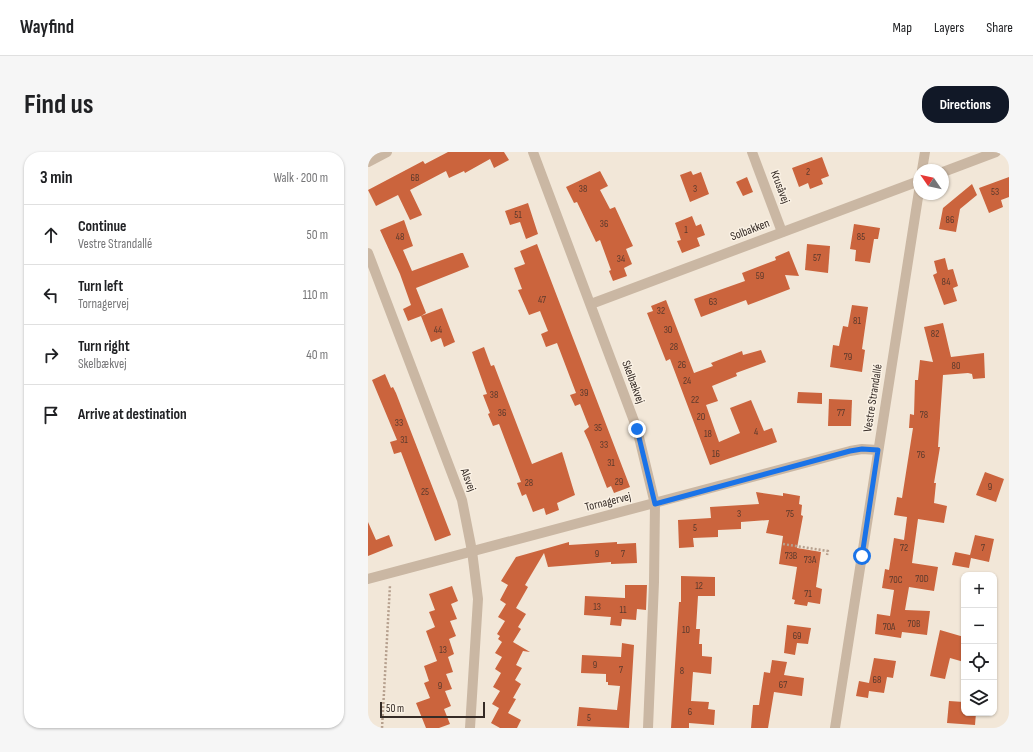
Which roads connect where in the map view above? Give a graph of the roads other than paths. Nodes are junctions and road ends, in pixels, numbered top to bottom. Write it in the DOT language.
graph roads {
  1 [pos="387,152"];
  2 [pos="533,152"];
  3 [pos="752,152"];
  4 [pos="925,152"];
  5 [pos="996,152"];
  6 [pos="368,162"];
  7 [pos="923,164"];
  8 [pos="949,170"];
  9 [pos="913,183"];
  10 [pos="918,200"];
  11 [pos="782,232"];
  12 [pos="368,254"];
  13 [pos="591,304"];
  14 [pos="878,450"];
  15 [pos="655,504"];
  16 [pos="472,551"];
  17 [pos="368,578"];
  18 [pos="470,728"];
  19 [pos="648,728"];
  20 [pos="835,728"];
  1 -- 6 [label="street"];
  2 -- 13 [label="street, Skelbækvej"];
  3 -- 11 [label="street, Krusåvej"];
  4 -- 7 [label="street"];
  5 -- 8 [label="street"];
  9 -- 11 [label="street, Solbakken"];
  10 -- 14 [label="street, Vestre Strandallé"];
  11 -- 13 [label="street, Solbakken"];
  12 -- 16 [label="street, Alsvej"];
  13 -- 15 [label="street, Skelbækvej"];
  14 -- 15 [label="street, Tornagervej"];
  14 -- 20 [label="street, Vestre Strandallé"];
  15 -- 16 [label="street, Tornagervej"];
  15 -- 19 [label="street, Skelbækvej"];
  16 -- 17 [label="street, Tornagervej"];
  16 -- 18 [label="street, Alsvej"];
}
